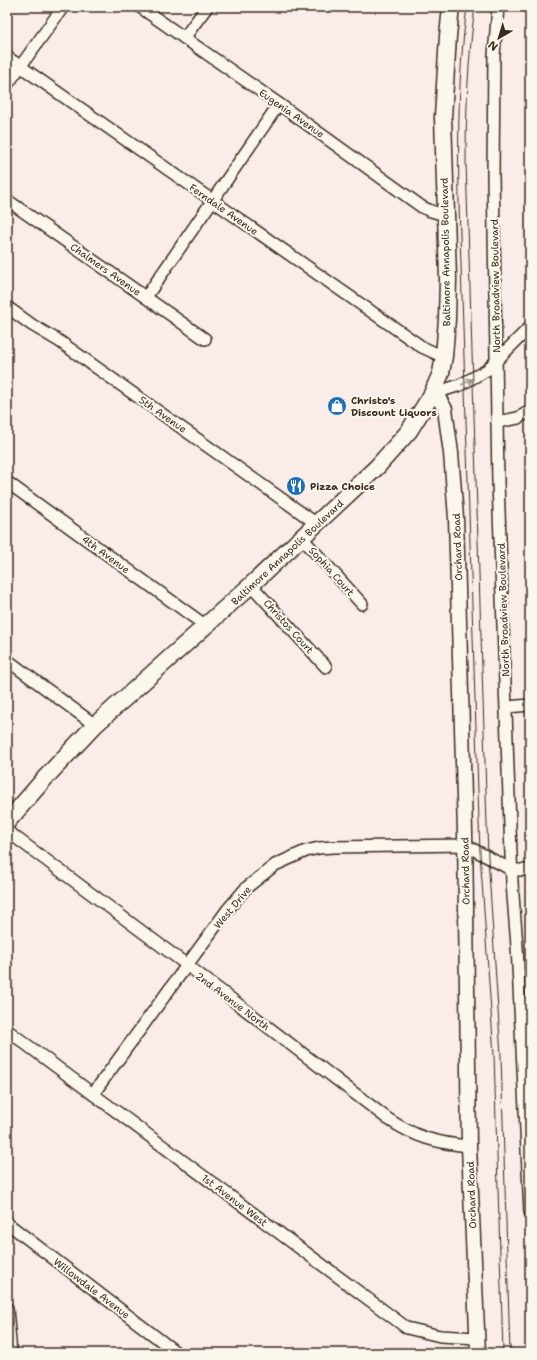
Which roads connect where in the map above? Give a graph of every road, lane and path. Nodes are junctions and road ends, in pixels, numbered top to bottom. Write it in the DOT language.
graph roads {
  1 [pos="63,7"];
  2 [pos="140,7"];
  3 [pos="207,7"];
  4 [pos="451,7"];
  5 [pos="498,7"];
  6 [pos="184,38"];
  7 [pos="7,57"];
  8 [pos="21,67"];
  9 [pos="7,85"];
  10 [pos="280,104"];
  11 [pos="7,200"];
  12 [pos="212,201"];
  13 [pos="445,215"];
  14 [pos="146,297"];
  15 [pos="7,307"];
  16 [pos="530,327"];
  17 [pos="205,339"];
  18 [pos="444,356"];
  19 [pos="497,360"];
  20 [pos="432,394"];
  21 [pos="530,411"];
  22 [pos="497,422"];
  23 [pos="7,482"];
  24 [pos="317,524"];
  25 [pos="302,538"];
  26 [pos="251,585"];
  27 [pos="362,604"];
  28 [pos="206,626"];
  29 [pos="7,660"];
  30 [pos="326,667"];
  31 [pos="530,705"];
  32 [pos="507,707"];
  33 [pos="95,725"];
  34 [pos="7,822"];
  35 [pos="7,831"];
  36 [pos="465,845"];
  37 [pos="512,870"];
  38 [pos="530,870"];
  39 [pos="187,966"];
  40 [pos="525,1006"];
  41 [pos="7,1030"];
  42 [pos="93,1094"];
  43 [pos="528,1141"];
  44 [pos="469,1146"];
  45 [pos="530,1212"];
  46 [pos="7,1223"];
  47 [pos="7,1308"];
  48 [pos="476,1338"];
  49 [pos="11,1353"];
  50 [pos="177,1353"];
  51 [pos="478,1353"];
  1 -- 8 [label="street"];
  2 -- 6 [label="street, Eugenia Avenue"];
  3 -- 6 [label="street"];
  4 -- 13 [label="main road, Baltimore Annapolis Boulevard"];
  5 -- 19 [label="street, North Broadview Boulevard"];
  6 -- 10 [label="street, Eugenia Avenue"];
  7 -- 8 [label="street, Ferndale Avenue"];
  8 -- 9 [label="street"];
  8 -- 12 [label="street, Ferndale Avenue"];
  10 -- 12 [label="street"];
  10 -- 13 [label="street, Eugenia Avenue"];
  11 -- 14 [label="street, Chalmers Avenue"];
  12 -- 14 [label="street"];
  12 -- 18 [label="street, Ferndale Avenue"];
  13 -- 18 [label="main road, Baltimore Annapolis Boulevard"];
  14 -- 17 [label="street, Chalmers Avenue"];
  15 -- 24 [label="street, 5th Avenue"];
  16 -- 19 [label="street"];
  18 -- 20 [label="main road, Baltimore Annapolis Boulevard"];
  20 -- 19 [label="street, one-way"];
  19 -- 22 [label="street, North Broadview Boulevard"];
  20 -- 24 [label="main road, Baltimore Annapolis Boulevard"];
  20 -- 36 [label="street, Orchard Road"];
  21 -- 22 [label="street"];
  22 -- 32 [label="street, North Broadview Boulevard"];
  23 -- 28 [label="street, 4th Avenue"];
  24 -- 25 [label="main road, Baltimore Annapolis Boulevard"];
  25 -- 26 [label="main road, Baltimore Annapolis Boulevard"];
  25 -- 27 [label="street, Sophia Court"];
  26 -- 28 [label="main road, Baltimore Annapolis Boulevard"];
  26 -- 30 [label="street, Christos Court"];
  28 -- 33 [label="main road, Baltimore Annapolis Boulevard"];
  29 -- 33 [label="street"];
  31 -- 32 [label="street"];
  32 -- 37 [label="street, North Broadview Boulevard"];
  33 -- 34 [label="main road, Baltimore Annapolis Boulevard"];
  35 -- 39 [label="street, 2nd Avenue North"];
  36 -- 37 [label="street, West Drive"];
  36 -- 39 [label="street, West Drive"];
  36 -- 44 [label="street, Orchard Road"];
  37 -- 38 [label="street"];
  37 -- 40 [label="street, North Broadview Boulevard"];
  39 -- 42 [label="street, West Drive"];
  39 -- 44 [label="street, 2nd Avenue North"];
  40 -- 43 [label="street, North Broadview Boulevard"];
  41 -- 42 [label="street, 1st Avenue West"];
  42 -- 48 [label="street, 1st Avenue West"];
  43 -- 45 [label="street, North Broadview Boulevard"];
  44 -- 48 [label="street, Orchard Road"];
  46 -- 50 [label="street, Willowdale Avenue"];
  47 -- 49 [label="street"];
  48 -- 51 [label="street, Orchard Road"];
}
